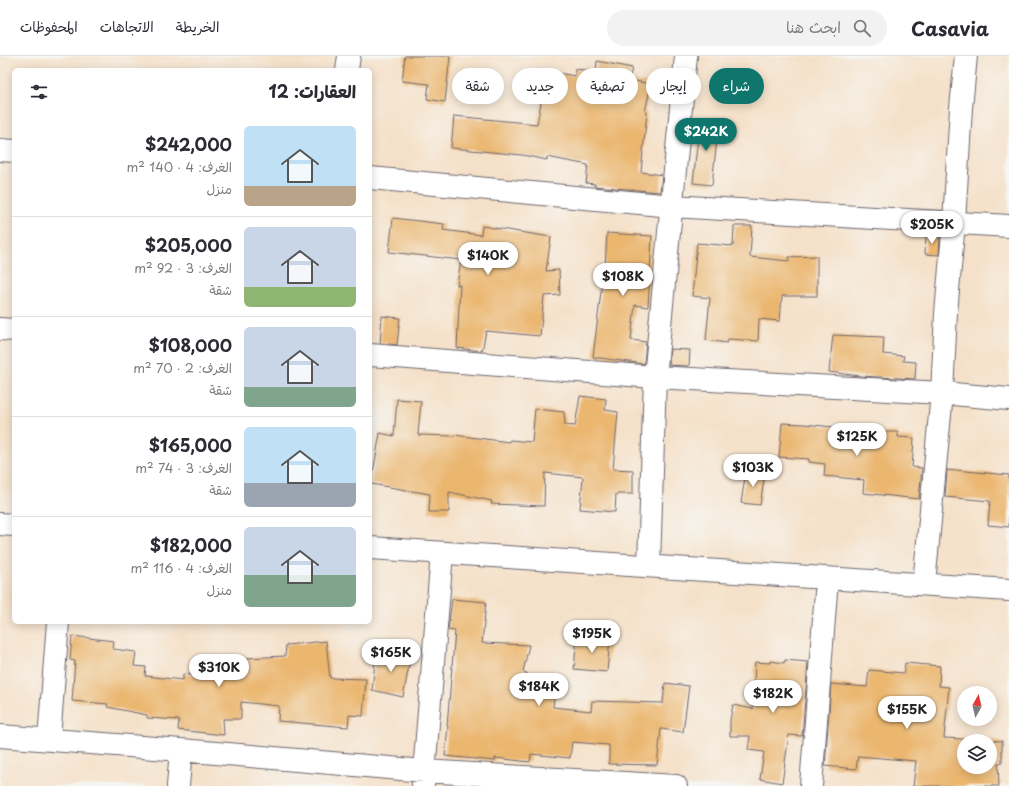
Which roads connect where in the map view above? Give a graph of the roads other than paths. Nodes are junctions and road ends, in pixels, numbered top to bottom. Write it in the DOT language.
graph roads {
  1 [pos="348,56"];
  2 [pos="686,56"];
  3 [pos="966,56"];
  4 [pos="347,68"];
  5 [pos="0,150"];
  6 [pos="12,151"];
  7 [pos="372,178"];
  8 [pos="672,206"];
  9 [pos="954,222"];
  10 [pos="1009,226"];
  11 [pos="0,329"];
  12 [pos="12,330"];
  13 [pos="372,355"];
  14 [pos="655,377"];
  15 [pos="942,393"];
  16 [pos="1009,399"];
  17 [pos="0,524"];
  18 [pos="12,525"];
  19 [pos="372,548"];
  20 [pos="442,553"];
  21 [pos="649,566"];
  22 [pos="827,579"];
  23 [pos="924,584"];
  24 [pos="1009,590"];
  25 [pos="58,624"];
  26 [pos="0,736"];
  27 [pos="49,740"];
  28 [pos="181,750"];
  29 [pos="423,779"];
  30 [pos="178,786"];
  31 [pos="676,786"];
  32 [pos="811,786"];
  1 -- 4 [label="street"];
  2 -- 8 [label="street"];
  3 -- 9 [label="street"];
  5 -- 6 [label="street"];
  7 -- 8 [label="street"];
  8 -- 9 [label="street"];
  8 -- 14 [label="street"];
  9 -- 10 [label="street"];
  9 -- 15 [label="street"];
  11 -- 12 [label="street"];
  13 -- 14 [label="street"];
  14 -- 15 [label="street"];
  14 -- 21 [label="street"];
  15 -- 16 [label="street"];
  15 -- 23 [label="street"];
  17 -- 18 [label="street"];
  19 -- 20 [label="street"];
  20 -- 21 [label="street"];
  20 -- 29 [label="street"];
  21 -- 22 [label="street"];
  22 -- 23 [label="street"];
  22 -- 32 [label="street"];
  23 -- 24 [label="street"];
  25 -- 27 [label="street"];
  26 -- 27 [label="street"];
  27 -- 28 [label="street"];
  28 -- 29 [label="street"];
  28 -- 30 [label="street"];
  29 -- 31 [label="street"];
}
